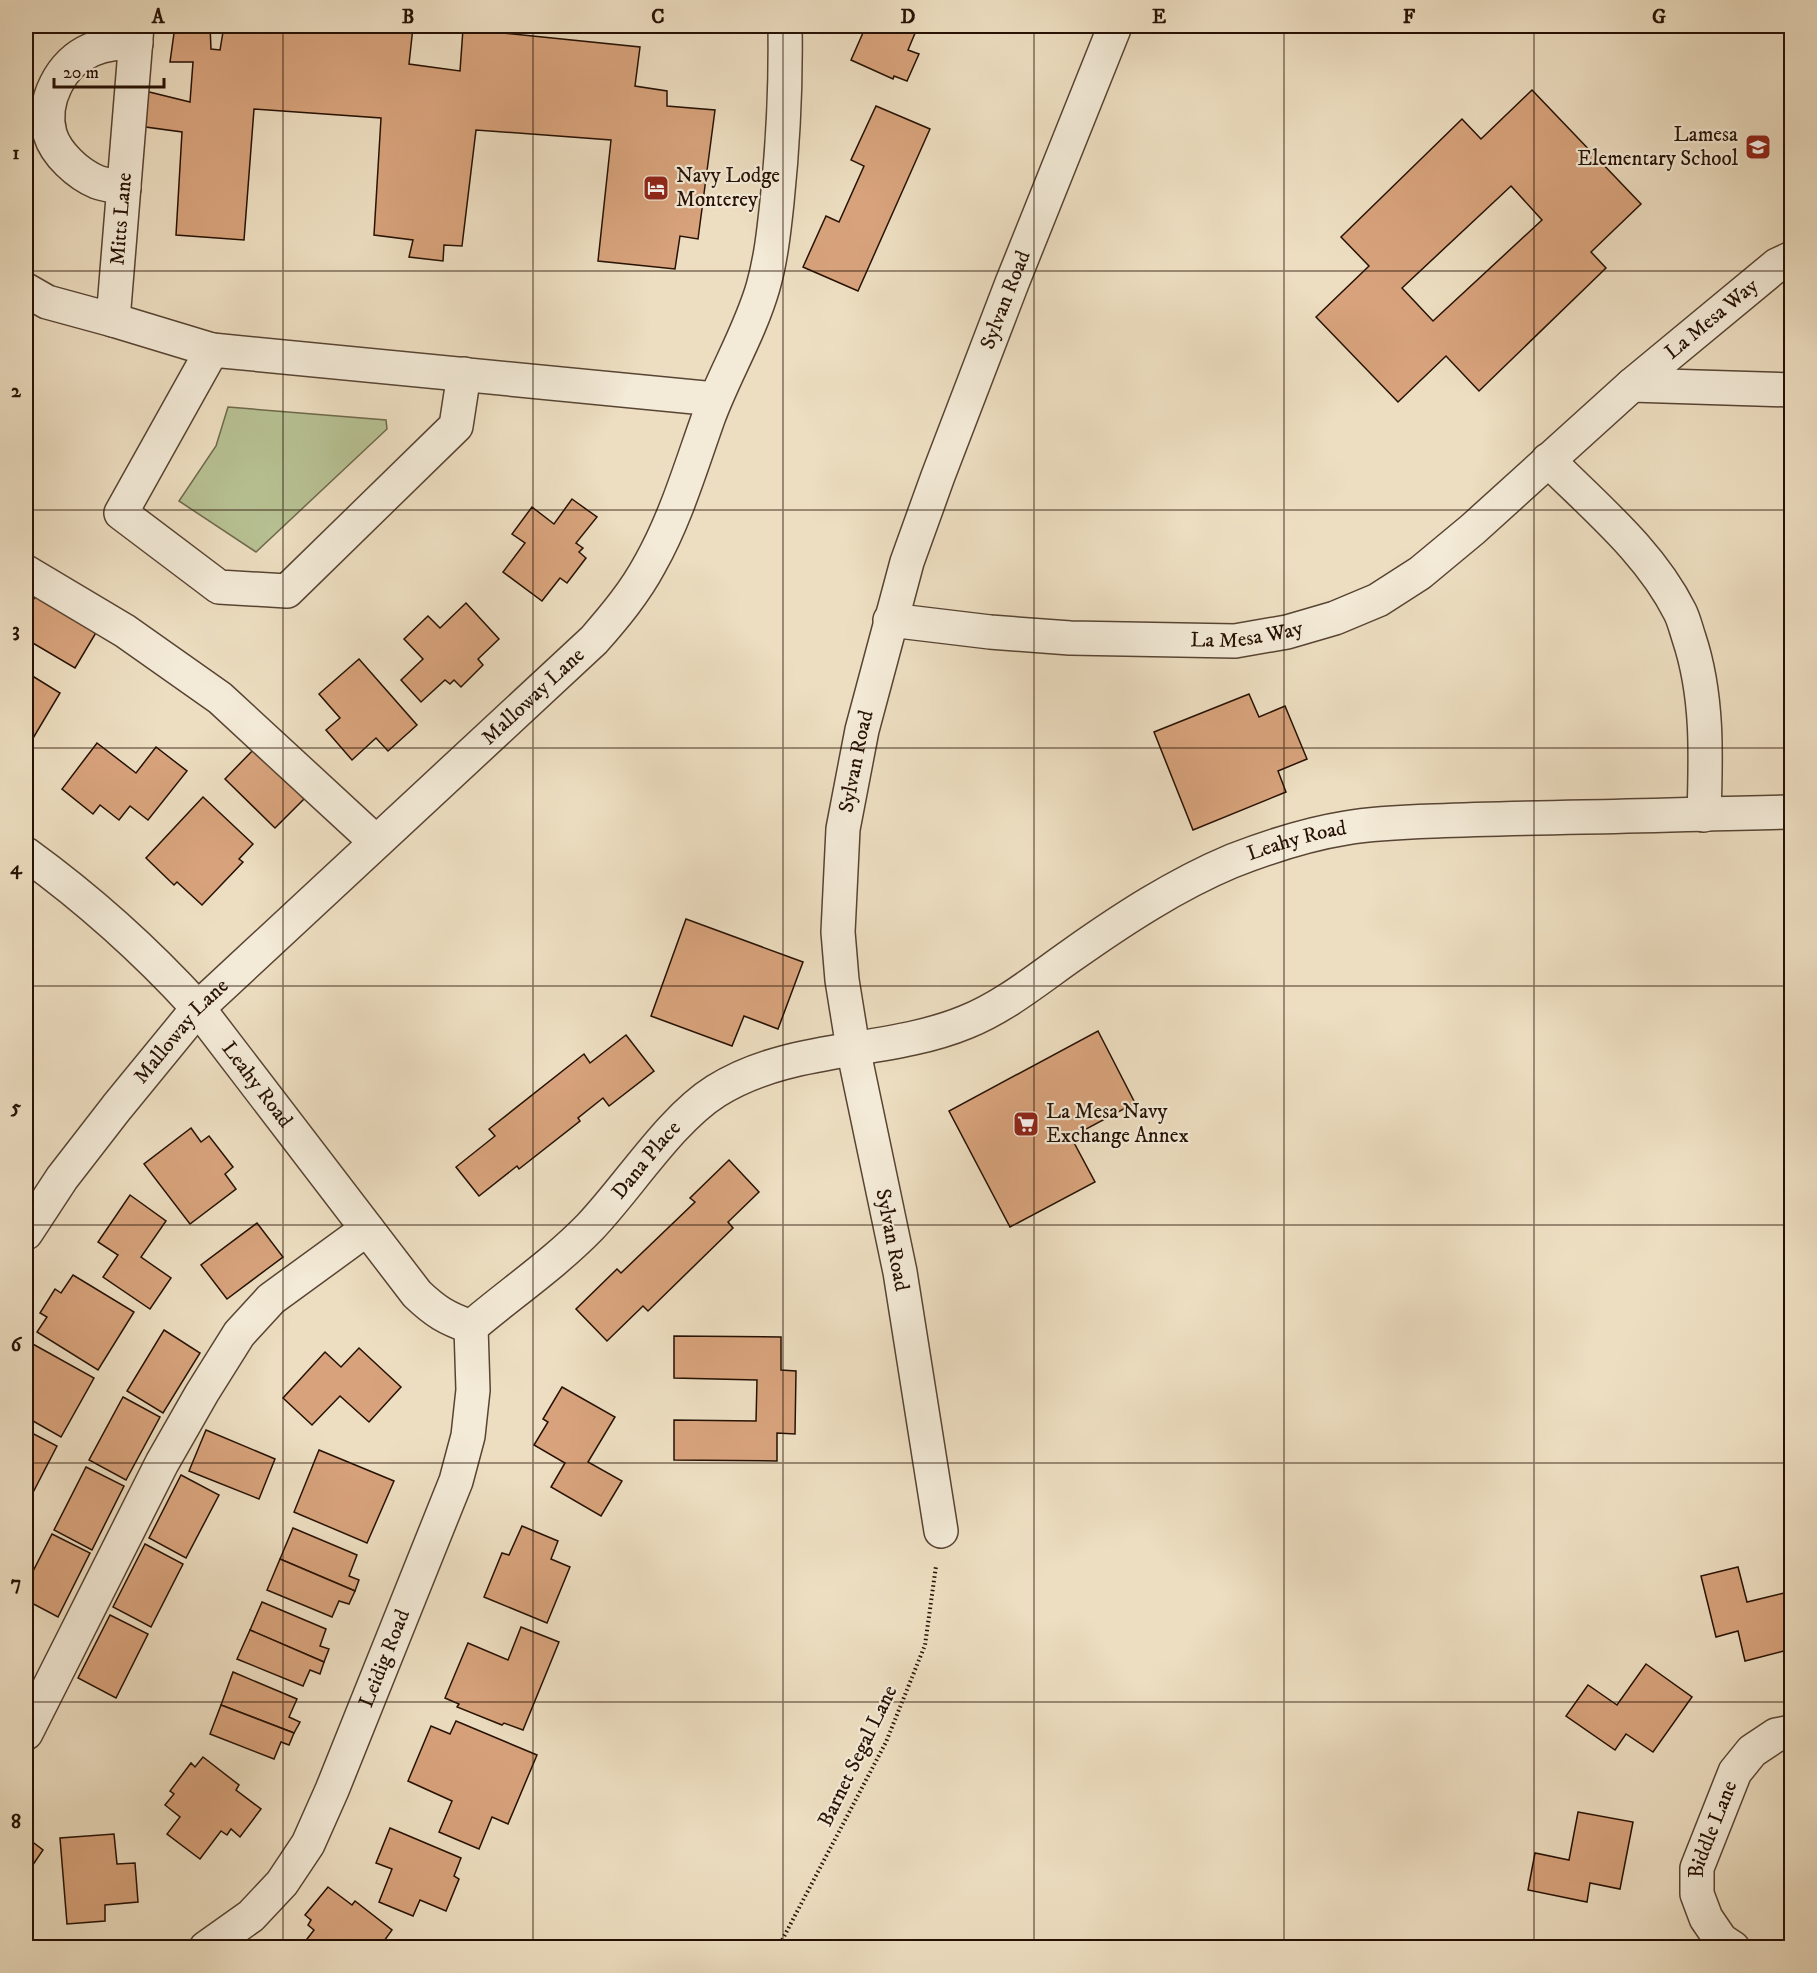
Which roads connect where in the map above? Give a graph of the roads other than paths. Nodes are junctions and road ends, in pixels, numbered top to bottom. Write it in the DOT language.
graph roads {
  1 [pos="785,26"];
  2 [pos="1115,26"];
  3 [pos="136,34"];
  4 [pos="124,188"];
  5 [pos="1791,258"];
  6 [pos="26,290"];
  7 [pos="113,320"];
  8 [pos="212,350"];
  9 [pos="464,374"];
  10 [pos="1632,385"];
  11 [pos="1791,390"];
  12 [pos="715,399"];
  13 [pos="1548,460"];
  14 [pos="26,572"];
  15 [pos="890,620"];
  16 [pos="1791,812"];
  17 [pos="1704,815"];
  18 [pos="376,842"];
  19 [pos="26,855"];
  20 [pos="198,1008"];
  21 [pos="853,1048"];
  22 [pos="367,1229"];
  23 [pos="26,1233"];
  24 [pos="471,1327"];
  25 [pos="941,1531"];
  26 [pos="1791,1732"];
  27 [pos="26,1733"];
  28 [pos="206,1947"];
  29 [pos="1733,1947"];
  1 -- 12 [label="street, Malloway Lane"];
  2 -- 15 [label="street, Sylvan Road"];
  3 -- 4 [label="street, Mitts Lane"];
  3 -- 4 [label="street"];
  4 -- 7 [label="street, Mitts Lane"];
  5 -- 10 [label="street, La Mesa Way"];
  6 -- 7 [label="street"];
  7 -- 8 [label="street"];
  8 -- 9 [label="street"];
  8 -- 9 [label="street"];
  9 -- 12 [label="street"];
  10 -- 11 [label="street, La Mesa Way"];
  10 -- 13 [label="street, La Mesa Way"];
  12 -- 18 [label="street, Malloway Lane"];
  13 -- 15 [label="street, La Mesa Way"];
  13 -- 17 [label="street"];
  14 -- 18 [label="street"];
  15 -- 21 [label="street, Sylvan Road"];
  16 -- 17 [label="street, Leahy Road"];
  17 -- 21 [label="street, Leahy Road"];
  18 -- 20 [label="street, Malloway Lane"];
  19 -- 20 [label="street, Leahy Road"];
  20 -- 22 [label="street, Leahy Road"];
  20 -- 23 [label="street, Malloway Lane"];
  21 -- 24 [label="street, Dana Place"];
  21 -- 25 [label="street, Sylvan Road"];
  22 -- 24 [label="street, Leahy Road"];
  22 -- 27 [label="street"];
  24 -- 28 [label="street, Leidig Road"];
  26 -- 29 [label="street, Biddle Lane"];
}
